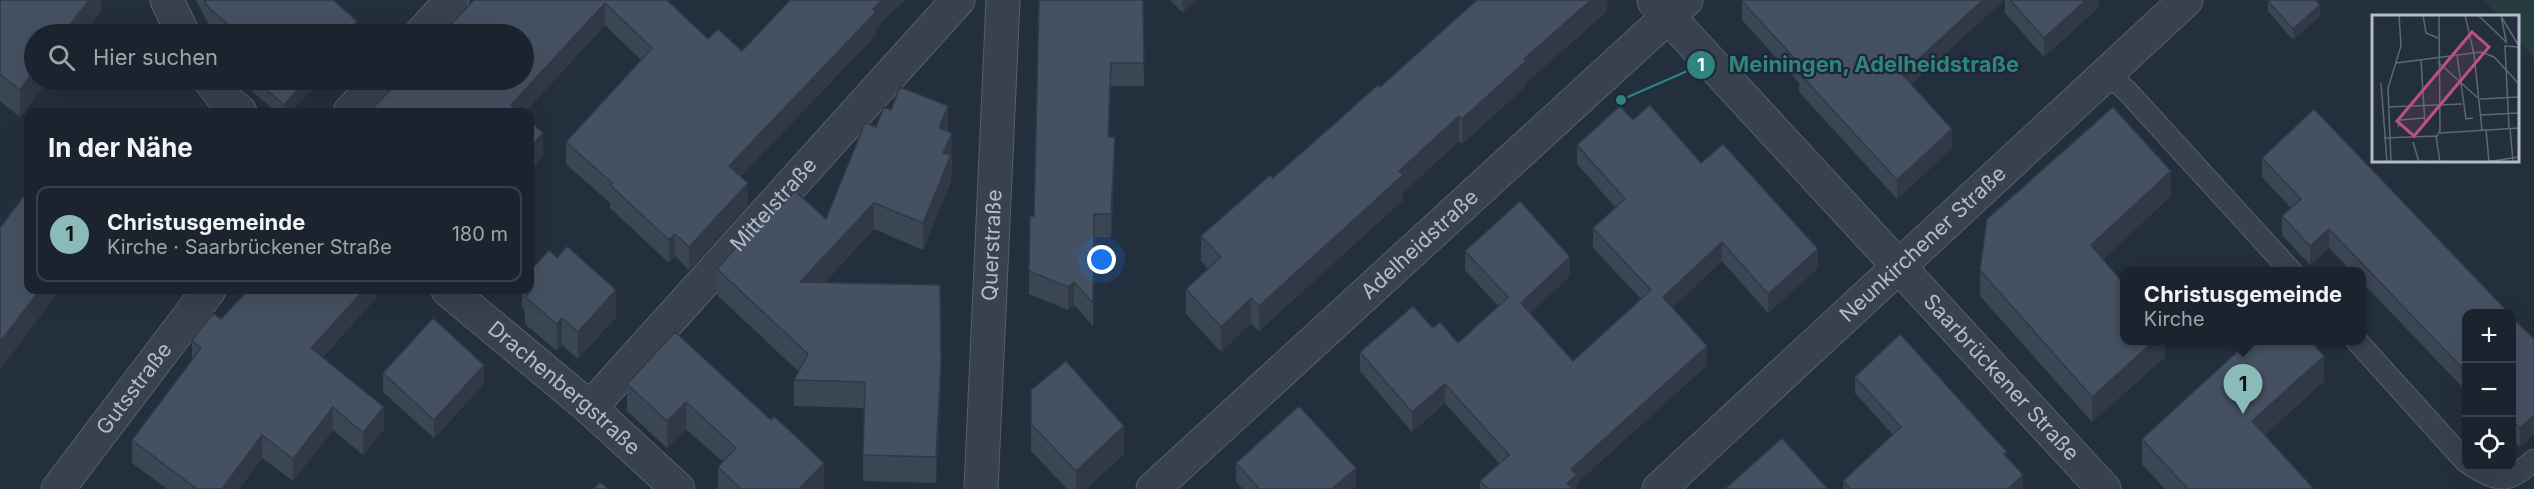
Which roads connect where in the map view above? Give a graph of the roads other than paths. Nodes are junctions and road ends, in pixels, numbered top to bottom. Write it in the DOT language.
graph roads {
  1 [pos="167,0"];
  2 [pos="452,0"];
  3 [pos="958,0"];
  4 [pos="1003,0"];
  5 [pos="2186,0"];
  6 [pos="1669,5"];
  7 [pos="178,24"];
  8 [pos="430,24"];
  9 [pos="2108,74"];
  10 [pos="218,90"];
  11 [pos="371,90"];
  12 [pos="235,108"];
  13 [pos="354,108"];
  14 [pos="1899,267"];
  15 [pos="2287,267"];
  16 [pos="206,294"];
  17 [pos="453,294"];
  18 [pos="2361,345"];
  19 [pos="590,408"];
  20 [pos="2462,458"];
  21 [pos="2534,460"];
  22 [pos="2481,471"];
  23 [pos="58,489"];
  24 [pos="678,489"];
  25 [pos="981,489"];
  26 [pos="1153,489"];
  27 [pos="1659,489"];
  28 [pos="2104,489"];
  1 -- 7 [label="street"];
  2 -- 8 [label="street"];
  3 -- 19 [label="street, Mittelstraße"];
  4 -- 25 [label="street, Querstraße"];
  5 -- 9 [label="street, Neunkirchener Straße"];
  6 -- 14 [label="street, Saarbrückener Straße"];
  6 -- 26 [label="street, Adelheidstraße"];
  9 -- 14 [label="street, Neunkirchener Straße"];
  9 -- 15 [label="lane"];
  10 -- 12 [label="street"];
  11 -- 13 [label="street"];
  14 -- 27 [label="street, Neunkirchener Straße"];
  14 -- 28 [label="street, Saarbrückener Straße"];
  16 -- 23 [label="street, Gutsstraße"];
  17 -- 19 [label="street, Drachenbergstraße"];
  18 -- 20 [label="lane"];
  19 -- 24 [label="street, Drachenbergstraße"];
  21 -- 22 [label="lane"];
}
